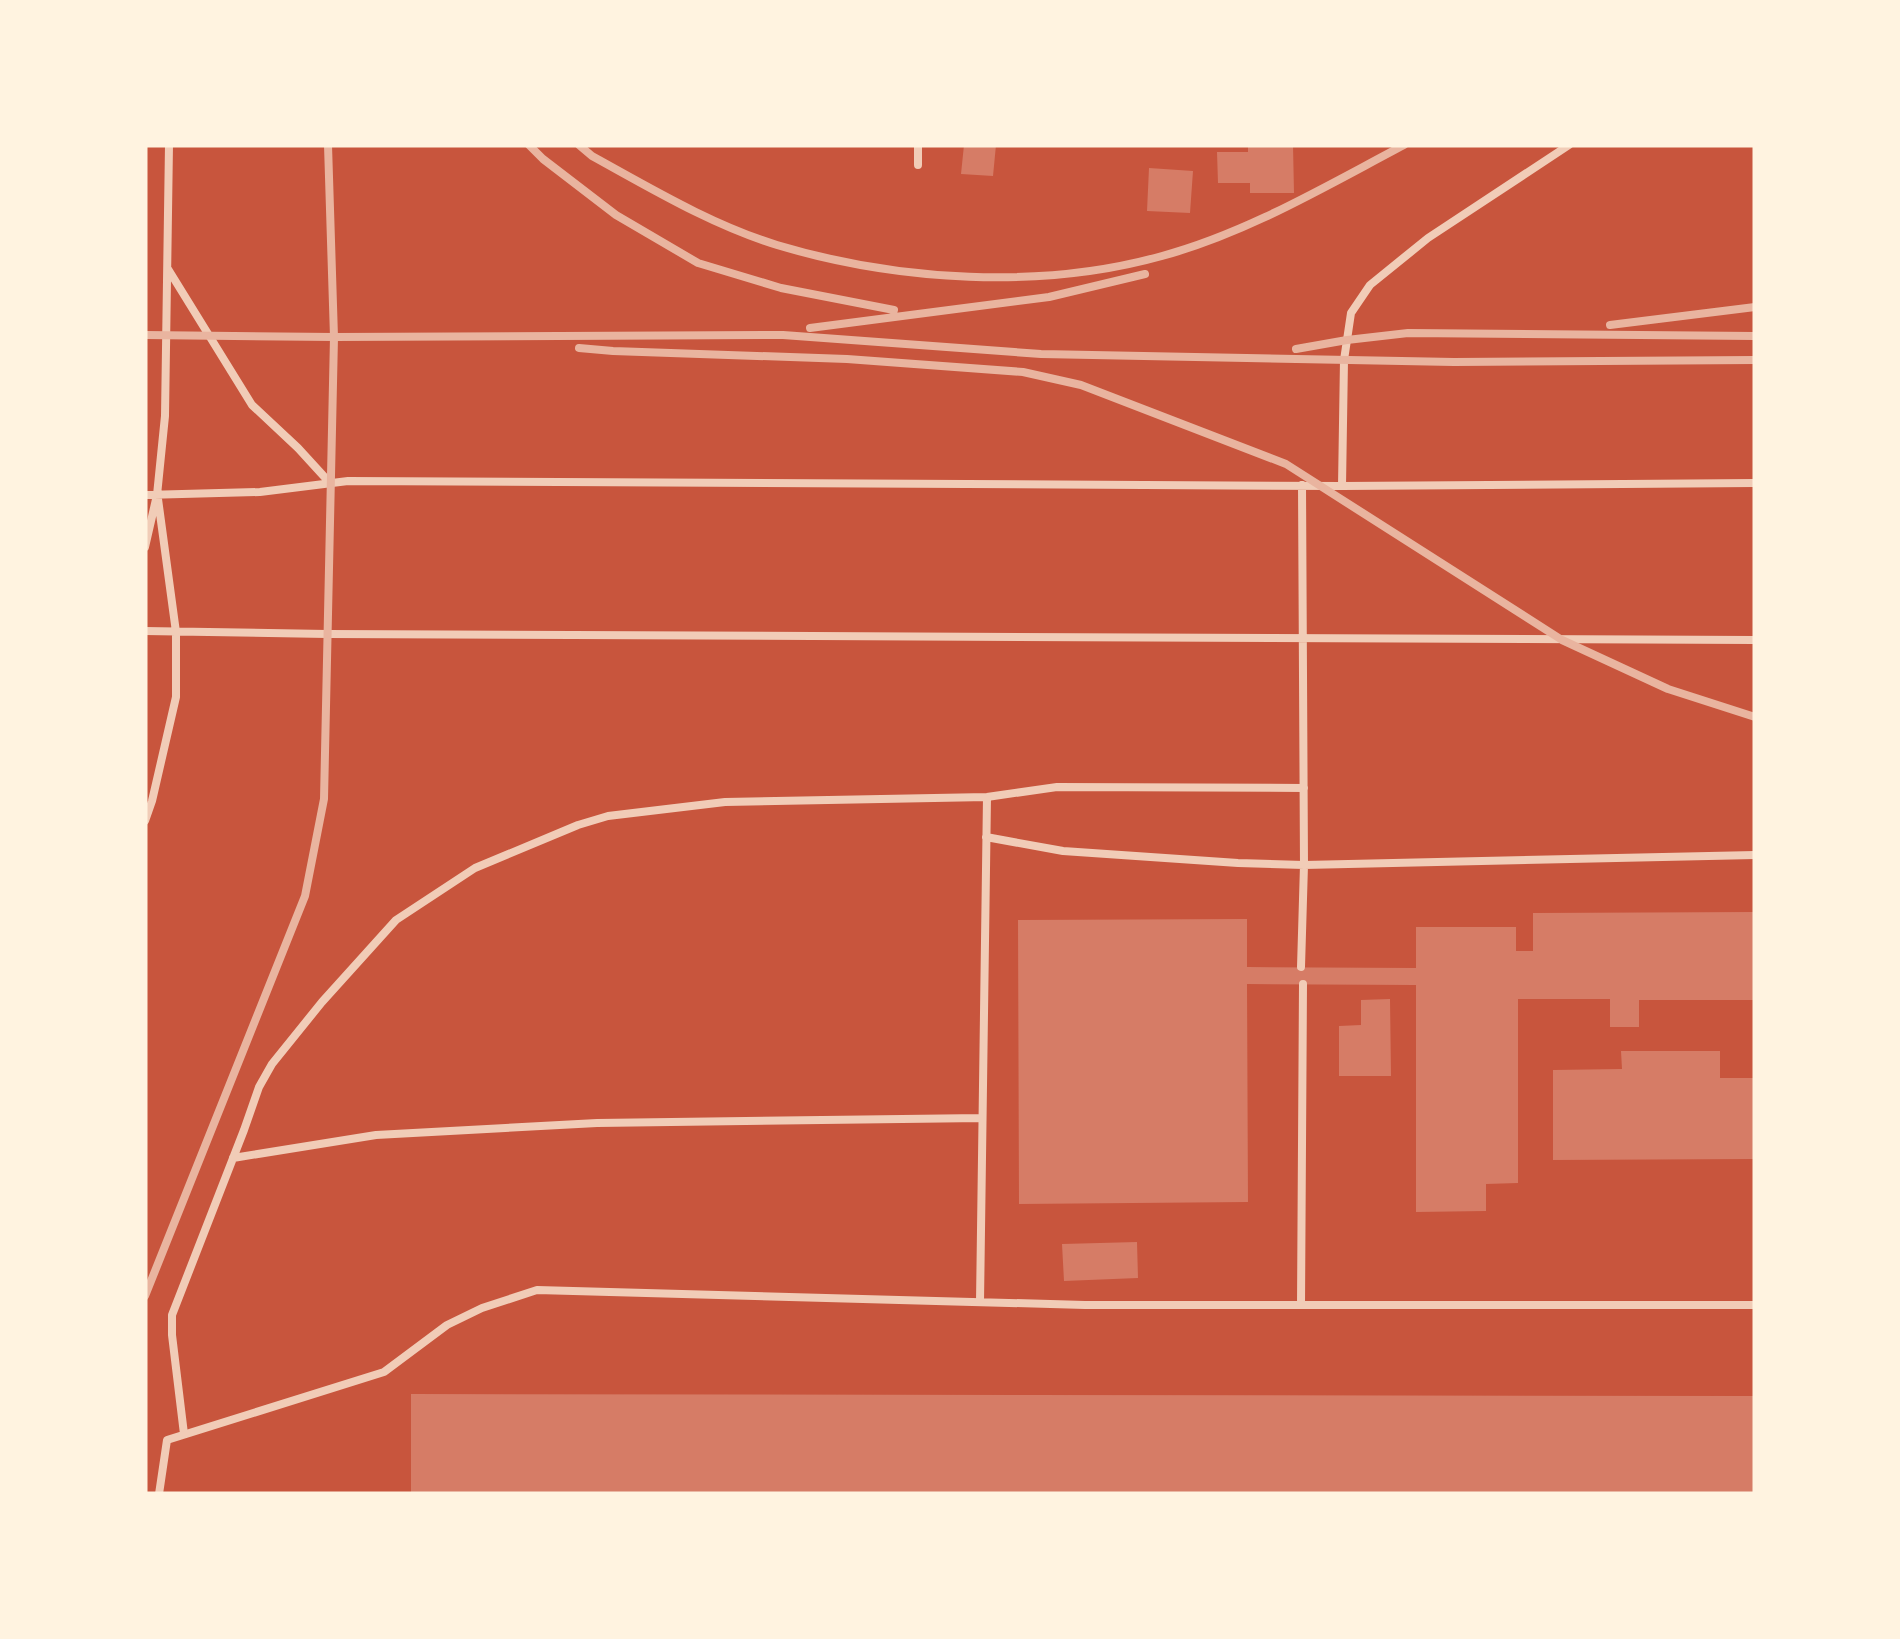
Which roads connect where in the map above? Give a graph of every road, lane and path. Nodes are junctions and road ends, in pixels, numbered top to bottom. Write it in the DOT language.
graph roads {
  1 [pos="169,145"];
  2 [pos="918,145"];
  3 [pos="1570,145"];
  4 [pos="918,164"];
  5 [pos="168,270"];
  6 [pos="1755,483"];
  7 [pos="330,484"];
  8 [pos="1302,485"];
  9 [pos="1342,486"];
  10 [pos="145,495"];
  11 [pos="157,495"];
  12 [pos="145,547"];
  13 [pos="145,631"];
  14 [pos="176,632"];
  15 [pos="1303,639"];
  16 [pos="1755,640"];
  17 [pos="1304,788"];
  18 [pos="987,797"];
  19 [pos="145,821"];
  20 [pos="986,837"];
  21 [pos="1755,855"];
  22 [pos="1304,865"];
  23 [pos="1301,967"];
  24 [pos="1303,984"];
  25 [pos="982,1118"];
  26 [pos="233,1158"];
  27 [pos="980,1302"];
  28 [pos="1300,1305"];
  29 [pos="1755,1305"];
  30 [pos="184,1434"];
  31 [pos="160,1494"];
  1 -- 5 [label="lane"];
  2 -- 4 [label="lane"];
  3 -- 9 [label="lane"];
  5 -- 7 [label="lane"];
  5 -- 11 [label="lane"];
  6 -- 9 [label="lane"];
  7 -- 8 [label="lane"];
  7 -- 11 [label="lane"];
  8 -- 9 [label="lane"];
  8 -- 15 [label="lane"];
  10 -- 11 [label="lane"];
  11 -- 12 [label="lane"];
  11 -- 14 [label="lane"];
  13 -- 14 [label="lane"];
  14 -- 15 [label="lane"];
  14 -- 19 [label="lane"];
  15 -- 16 [label="lane"];
  15 -- 17 [label="lane"];
  17 -- 18 [label="lane"];
  17 -- 22 [label="lane"];
  18 -- 20 [label="lane"];
  18 -- 26 [label="lane"];
  20 -- 22 [label="lane"];
  20 -- 25 [label="lane"];
  21 -- 22 [label="lane"];
  22 -- 23 [label="lane"];
  24 -- 28 [label="lane"];
  25 -- 26 [label="lane"];
  25 -- 27 [label="lane"];
  26 -- 30 [label="lane"];
  27 -- 28 [label="lane"];
  27 -- 30 [label="lane"];
  28 -- 29 [label="lane"];
  30 -- 31 [label="lane"];
}
